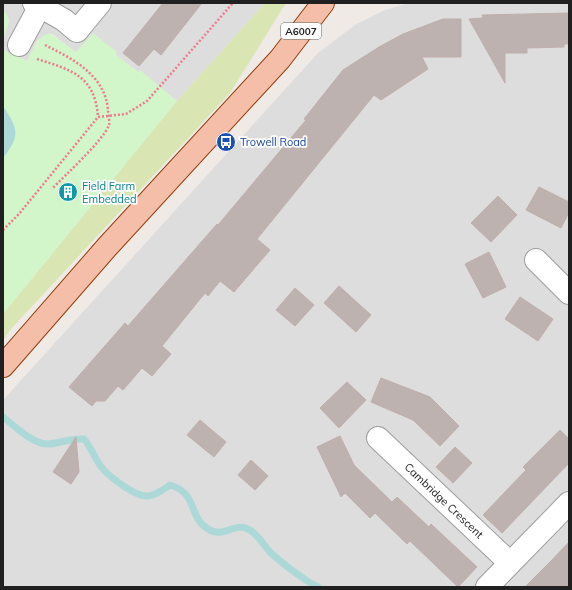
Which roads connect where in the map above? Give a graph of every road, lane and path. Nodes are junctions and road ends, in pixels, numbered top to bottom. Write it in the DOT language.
graph roads {
  1 [pos="100,3"];
  2 [pos="233,3"];
  3 [pos="323,3"];
  4 [pos="37,4"];
  5 [pos="22,40"];
  6 [pos="108,115"];
  7 [pos="98,116"];
  8 [pos="52,189"];
  9 [pos="3,230"];
  10 [pos="536,260"];
  11 [pos="569,293"];
  12 [pos="3,366"];
  13 [pos="378,438"];
  14 [pos="569,503"];
  15 [pos="510,563"];
  16 [pos="487,587"];
  1 -- 4 [label="street"];
  2 -- 6 [label="path"];
  3 -- 12 [label="main road, A6007"];
  4 -- 5 [label="street"];
  5 -- 6 [label="path"];
  5 -- 7 [label="path"];
  6 -- 7 [label="path"];
  6 -- 8 [label="path"];
  7 -- 9 [label="path"];
  10 -- 11 [label="street"];
  13 -- 15 [label="street, Cambridge Crescent"];
  14 -- 15 [label="street"];
  15 -- 16 [label="street"];
}
